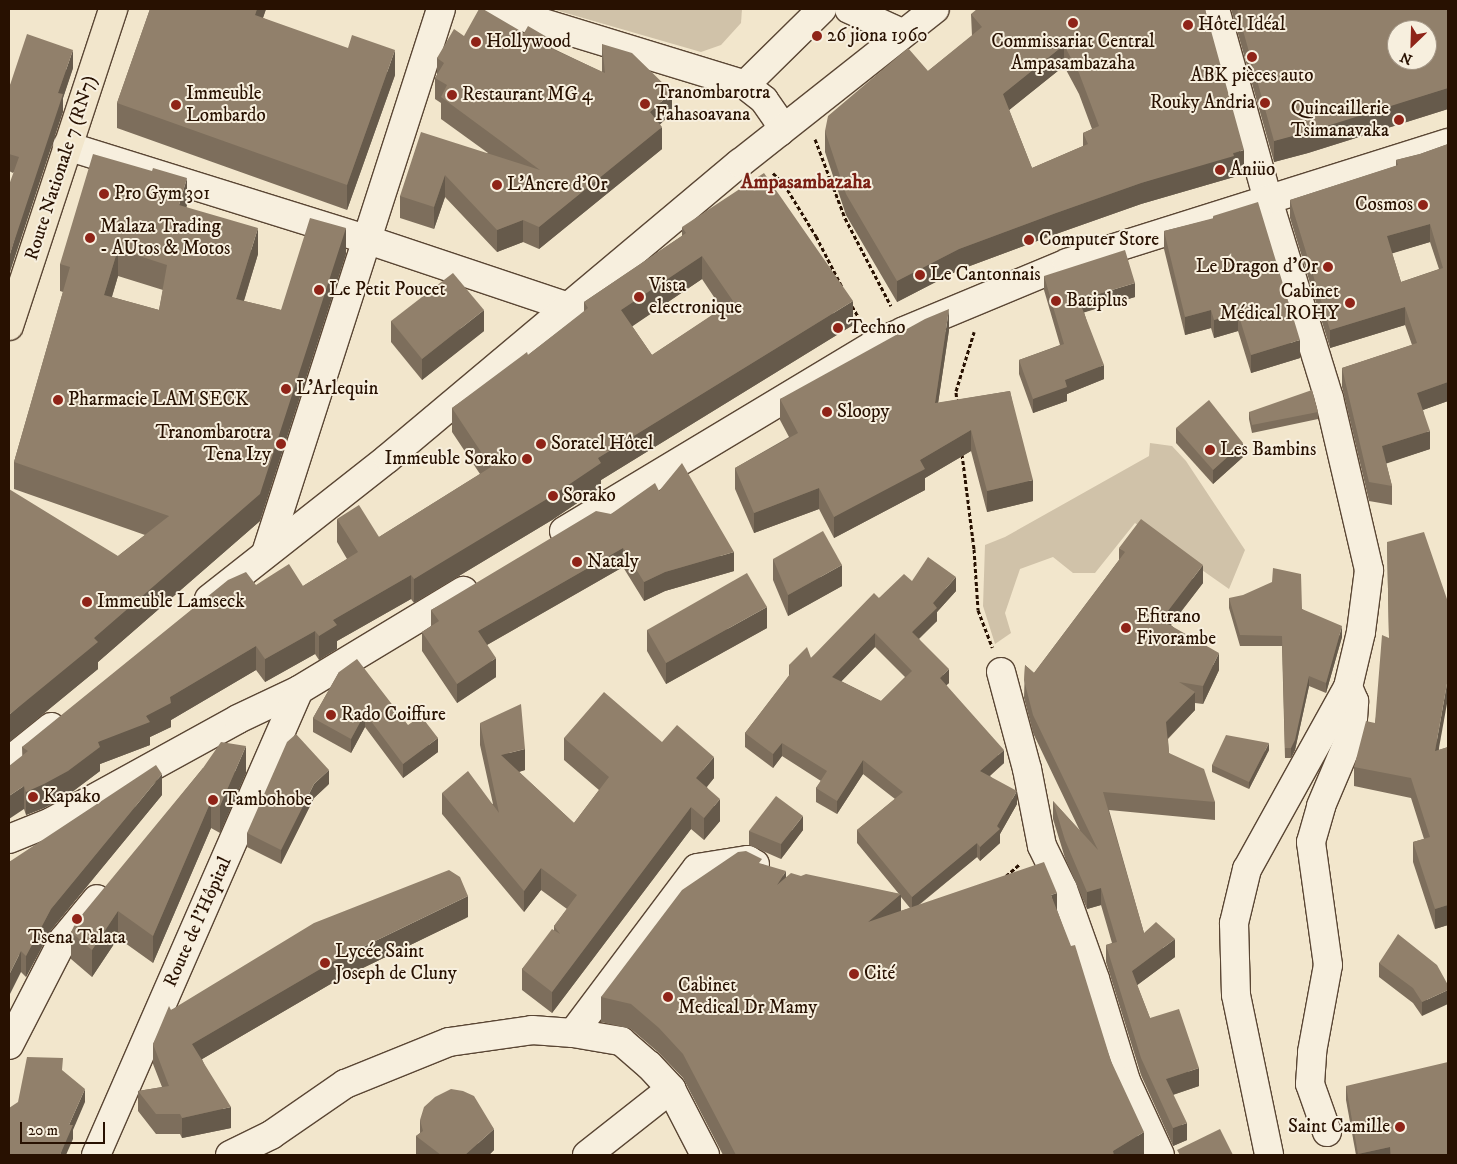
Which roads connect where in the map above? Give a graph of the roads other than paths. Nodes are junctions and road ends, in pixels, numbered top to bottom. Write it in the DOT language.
graph roads {
  1 [pos="113,9"];
  2 [pos="441,9"];
  3 [pos="497,9"];
  4 [pos="822,9"];
  5 [pos="849,9"];
  6 [pos="935,9"];
  7 [pos="1215,9"];
  8 [pos="902,33"];
  9 [pos="745,85"];
  10 [pos="780,132"];
  11 [pos="1448,143"];
  12 [pos="67,146"];
  13 [pos="1268,200"];
  14 [pos="368,240"];
  15 [pos="568,307"];
  16 [pos="9,326"];
  17 [pos="539,546"];
  18 [pos="266,552"];
  19 [pos="488,576"];
  20 [pos="192,612"];
  21 [pos="1001,672"];
  22 [pos="1348,687"];
  23 [pos="300,690"];
  24 [pos="70,711"];
  25 [pos="238,719"];
  26 [pos="9,761"];
  27 [pos="207,763"];
  28 [pos="9,839"];
  29 [pos="774,873"];
  30 [pos="112,881"];
  31 [pos="573,1032"];
  32 [pos="9,1045"];
  33 [pos="671,1089"];
  34 [pos="1327,1132"];
  35 [pos="96,1155"];
  36 [pos="230,1155"];
  37 [pos="587,1155"];
  38 [pos="705,1155"];
  39 [pos="1160,1155"];
  40 [pos="1269,1155"];
  1 -- 12 [label="main road, Route Nationale 7 (RN7)"];
  2 -- 14 [label="street"];
  3 -- 9 [label="street"];
  4 -- 9 [label="street"];
  5 -- 8 [label="street"];
  6 -- 8 [label="street"];
  7 -- 13 [label="street"];
  8 -- 10 [label="street"];
  9 -- 10 [label="street"];
  10 -- 15 [label="street"];
  11 -- 13 [label="street"];
  12 -- 14 [label="street"];
  12 -- 16 [label="main road, Route Nationale 7 (RN7)"];
  13 -- 17 [label="street"];
  13 -- 22 [label="street"];
  14 -- 15 [label="street"];
  14 -- 18 [label="street"];
  15 -- 18 [label="street"];
  18 -- 20 [label="street"];
  19 -- 23 [label="street"];
  21 -- 39 [label="street"];
  22 -- 34 [label="street"];
  22 -- 40 [label="street"];
  23 -- 25 [label="street"];
  23 -- 35 [label="street, Route de l'Hôpital"];
  24 -- 26 [label="street"];
  25 -- 27 [label="street"];
  25 -- 28 [label="street"];
  29 -- 31 [label="street"];
  30 -- 32 [label="street"];
  31 -- 33 [label="street"];
  31 -- 36 [label="street"];
  33 -- 37 [label="street"];
  33 -- 38 [label="street"];
}
